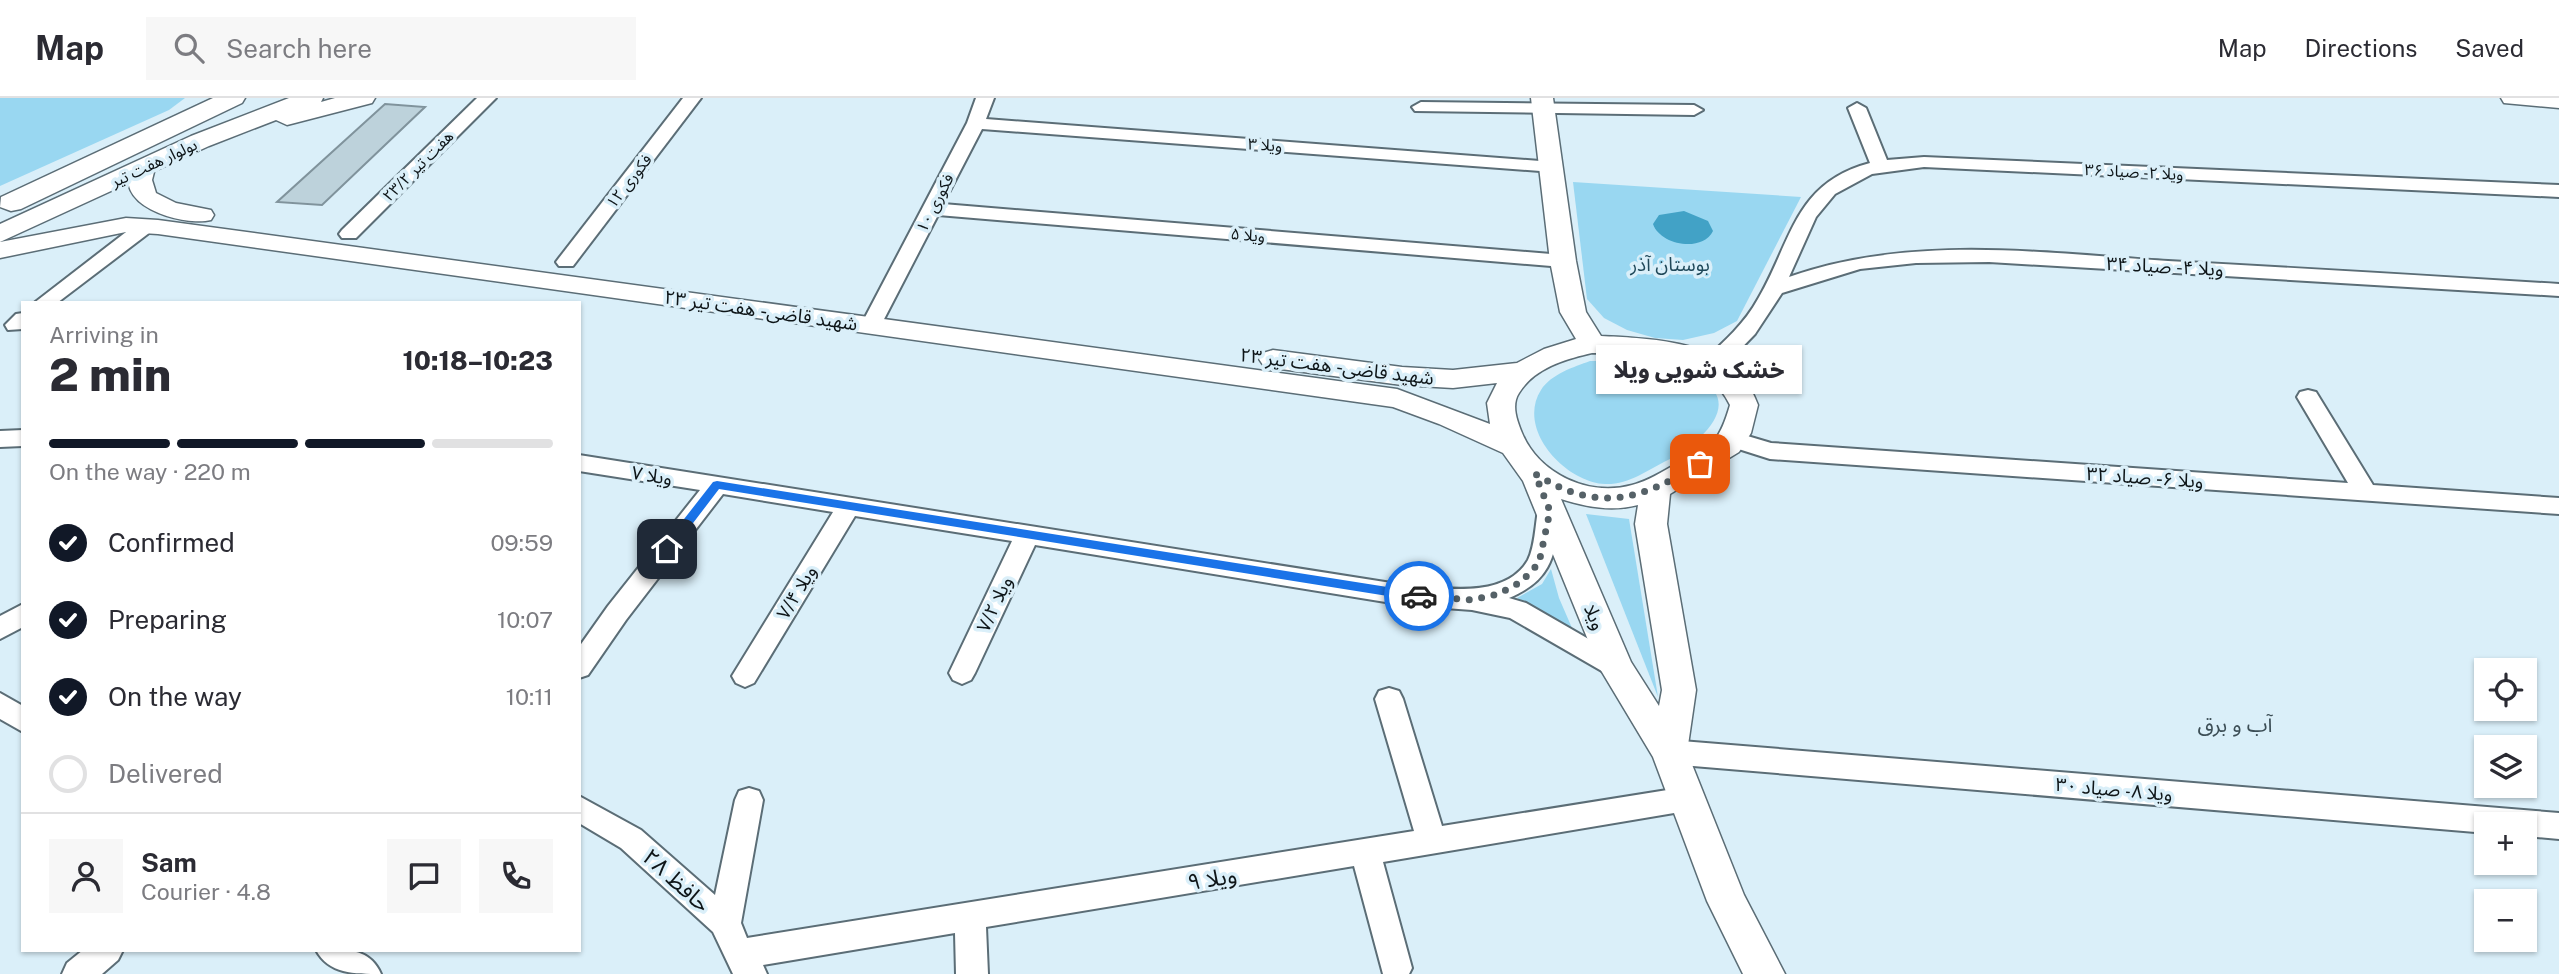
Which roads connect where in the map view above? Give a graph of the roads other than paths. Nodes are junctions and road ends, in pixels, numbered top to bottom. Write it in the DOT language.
graph roads {
  1 [pos="209,98"];
  2 [pos="233,98"];
  3 [pos="311,98"];
  4 [pos="362,98"];
  5 [pos="487,98"];
  6 [pos="692,98"];
  7 [pos="985,98"];
  8 [pos="2513,98"];
  9 [pos="2559,101"];
  10 [pos="1543,104"];
  11 [pos="1421,107"];
  12 [pos="1857,108"];
  13 [pos="1694,110"];
  14 [pos="976,123"];
  15 [pos="170,128"];
  16 [pos="200,141"];
  17 [pos="1553,167"];
  18 [pos="143,168"];
  19 [pos="1881,168"];
  20 [pos="2559,191"];
  21 [pos="0,208"];
  22 [pos="933,209"];
  23 [pos="143,219"];
  24 [pos="0,234"];
  25 [pos="349,234"];
  26 [pos="0,250"];
  27 [pos="1563,261"];
  28 [pos="566,262"];
  29 [pos="1775,289"];
  30 [pos="2559,290"];
  31 [pos="46,301"];
  32 [pos="876,316"];
  33 [pos="1592,344"];
  34 [pos="1712,365"];
  35 [pos="1522,371"];
  36 [pos="2308,397"];
  37 [pos="21,438"];
  38 [pos="0,439"];
  39 [pos="1734,440"];
  40 [pos="1515,447"];
  41 [pos="581,463"];
  42 [pos="1535,474"];
  43 [pos="717,485"];
  44 [pos="1655,489"];
  45 [pos="2366,493"];
  46 [pos="2559,506"];
  47 [pos="848,507"];
  48 [pos="1550,511"];
  49 [pos="1027,536"];
  50 [pos="1472,600"];
  51 [pos="21,615"];
  52 [pos="0,629"];
  53 [pos="581,665"];
  54 [pos="1616,667"];
  55 [pos="962,673"];
  56 [pos="745,676"];
  57 [pos="1389,699"];
  58 [pos="0,704"];
  59 [pos="21,720"];
  60 [pos="1669,752"];
  61 [pos="1686,799"];
  62 [pos="749,800"];
  63 [pos="581,809"];
  64 [pos="2559,826"];
  65 [pos="1432,842"];
  66 [pos="1366,853"];
  67 [pos="970,917"];
  68 [pos="725,923"];
  69 [pos="105,952"];
  70 [pos="335,952"];
  71 [pos="744,964"];
  72 [pos="1396,968"];
  73 [pos="78,974"];
  74 [pos="365,974"];
  75 [pos="972,974"];
  76 [pos="1764,974"];
  1 -- 15 [label="main road"];
  2 -- 15 [label="main road, بولوار هفت تیر"];
  3 -- 16 [label="main road, بولوار هفت تیر"];
  4 -- 16 [label="main road"];
  5 -- 25 [label="street, هفت تیر ۲۳/۲"];
  6 -- 28 [label="street, فکوری ۱۲"];
  7 -- 14 [label="street, فکوری ۱۰"];
  8 -- 9 [label="main road"];
  10 -- 11 [label="street"];
  10 -- 13 [label="street"];
  10 -- 17 [label="street"];
  12 -- 19 [label="street"];
  14 -- 17 [label="street, ویلا ۳"];
  14 -- 22 [label="street, فکوری ۱۰"];
  15 -- 21 [label="main road, بولوار هفت تیر"];
  16 -- 18 [label="main road, بولوار هفت تیر"];
  17 -- 27 [label="street"];
  18 -- 23 [label="street"];
  18 -- 24 [label="main road, بولوار هفت تیر"];
  19 -- 20 [label="street, ویلا ۲ - صیاد ۳۶"];
  19 -- 29 [label="street, ویلا ۲ - صیاد ۳۶"];
  22 -- 27 [label="street, ویلا ۵"];
  22 -- 32 [label="street, فکوری ۱۰"];
  23 -- 25 [label="street, شهید قاضی - هفت تیر ۲۳"];
  23 -- 26 [label="street, شهید قاضی - هفت تیر ۲۳"];
  23 -- 31 [label="street"];
  23 -- 32 [label="street, شهید قاضی - هفت تیر ۲۳"];
  25 -- 28 [label="street, شهید قاضی - هفت تیر ۲۳"];
  27 -- 33 [label="street"];
  28 -- 32 [label="street, شهید قاضی - هفت تیر ۲۳"];
  29 -- 30 [label="street, ویلا ۴ - صیاد ۳۴"];
  29 -- 34 [label="street, ویلا ۲ - صیاد ۳۶"];
  32 -- 35 [label="street, شهید قاضی - هفت تیر ۲۳"];
  32 -- 40 [label="street, شهید قاضی - هفت تیر ۲۳"];
  33 -- 34 [label="street"];
  33 -- 35 [label="street"];
  34 -- 39 [label="street"];
  35 -- 40 [label="street"];
  36 -- 45 [label="street"];
  37 -- 38 [label="street"];
  39 -- 44 [label="street"];
  39 -- 45 [label="street, ویلا ۶ - صیاد ۳۲"];
  40 -- 42 [label="street"];
  41 -- 43 [label="street, ویلا ۷"];
  42 -- 44 [label="street"];
  42 -- 48 [label="street, ویلا"];
  43 -- 47 [label="street, ویلا ۷"];
  43 -- 53 [label="street"];
  44 -- 60 [label="street, ویلا"];
  45 -- 46 [label="street, ویلا ۶ - صیاد ۳۲"];
  47 -- 49 [label="street, ویلا ۷"];
  47 -- 56 [label="street, ویلا ۷/۴"];
  48 -- 50 [label="street"];
  48 -- 54 [label="street, ویلا"];
  49 -- 50 [label="street, ویلا ۷"];
  49 -- 55 [label="street, ویلا ۷/۲"];
  50 -- 54 [label="street"];
  51 -- 52 [label="street"];
  54 -- 60 [label="street, ویلا"];
  57 -- 65 [label="street"];
  58 -- 59 [label="street"];
  60 -- 61 [label="street, ویلا"];
  60 -- 64 [label="street, ویلا ۸ - صیاد ۳۰"];
  61 -- 65 [label="street, ویلا ۹"];
  61 -- 76 [label="street, ویلا"];
  62 -- 68 [label="street"];
  63 -- 68 [label="street, حافظ ۲۸"];
  65 -- 66 [label="street, ویلا ۹"];
  66 -- 67 [label="street, ویلا ۹"];
  66 -- 72 [label="street"];
  67 -- 71 [label="street, ویلا ۹"];
  67 -- 75 [label="street"];
  68 -- 71 [label="street, حافظ ۲۸"];
  69 -- 73 [label="street"];
  70 -- 74 [label="street"];
}
